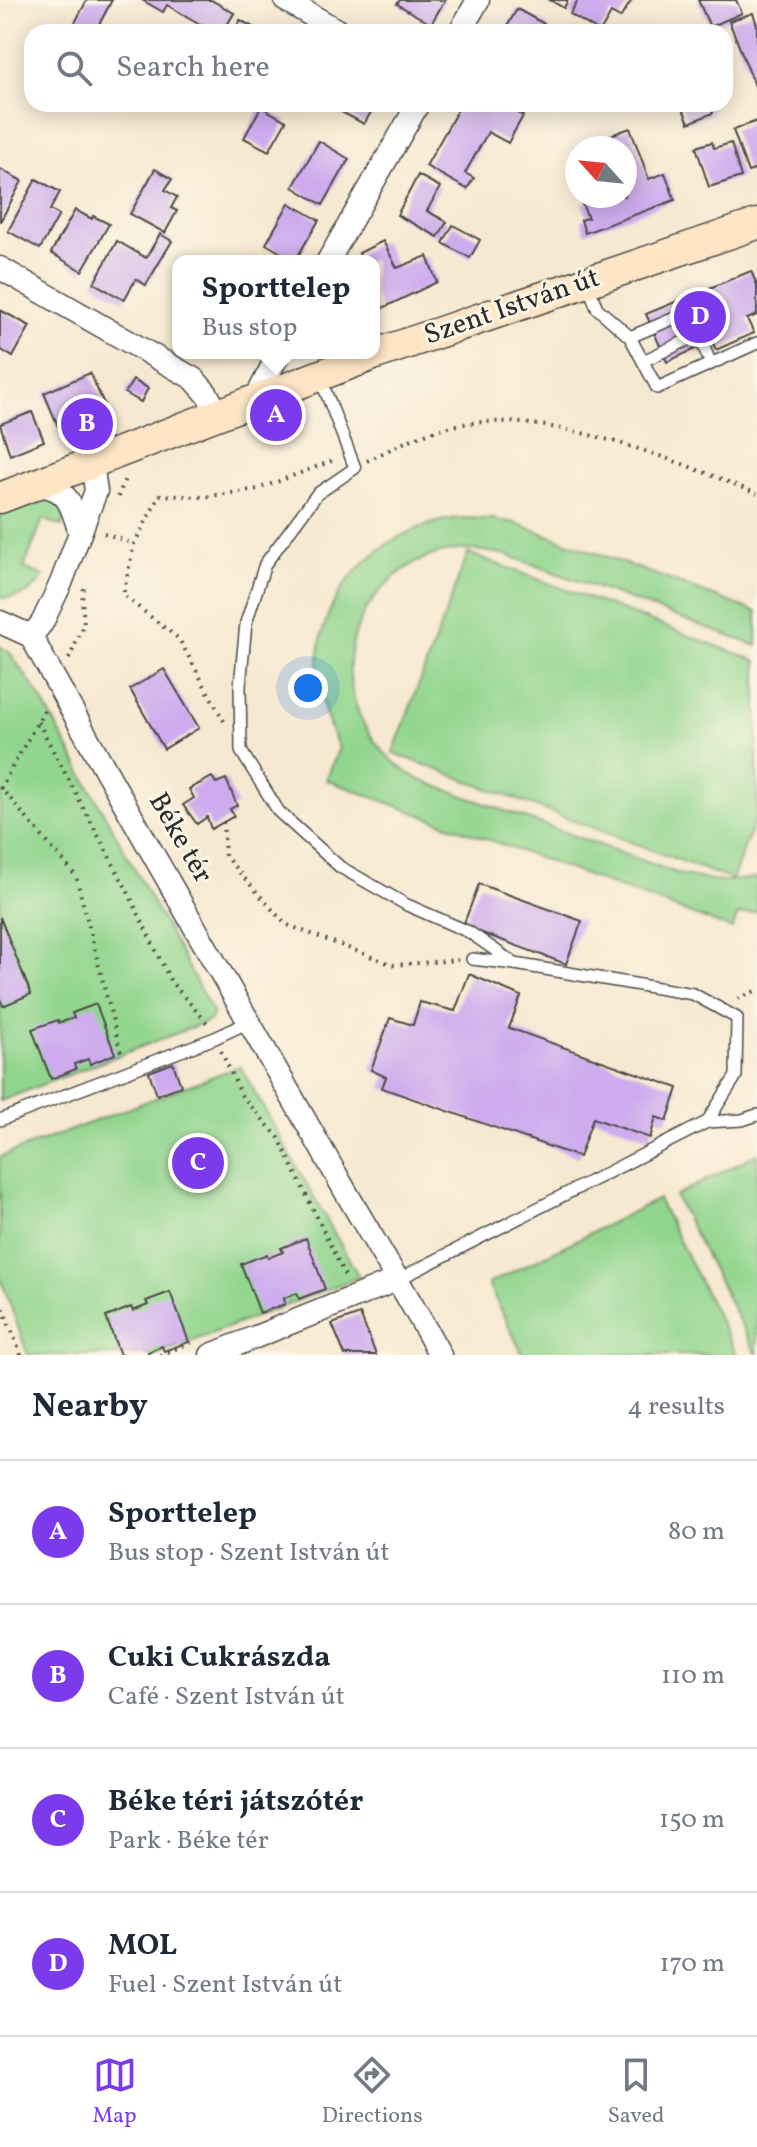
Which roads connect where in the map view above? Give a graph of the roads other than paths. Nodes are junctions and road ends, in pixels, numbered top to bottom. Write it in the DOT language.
graph roads {
  1 [pos="285,0"];
  2 [pos="478,0"];
  3 [pos="326,24"];
  4 [pos="464,24"];
  5 [pos="413,112"];
  6 [pos="755,229"];
  7 [pos="331,255"];
  8 [pos="0,268"];
  9 [pos="586,281"];
  10 [pos="698,335"];
  11 [pos="630,337"];
  12 [pos="757,343"];
  13 [pos="380,351"];
  14 [pos="276,359"];
  15 [pos="359,359"];
  16 [pos="643,361"];
  17 [pos="711,364"];
  18 [pos="320,376"];
  19 [pos="255,400"];
  20 [pos="218,414"];
  21 [pos="92,464"];
  22 [pos="36,484"];
  23 [pos="0,498"];
  24 [pos="80,533"];
  25 [pos="0,622"];
  26 [pos="31,636"];
  27 [pos="472,959"];
  28 [pos="515,964"];
  29 [pos="251,1021"];
  30 [pos="757,1115"];
  31 [pos="0,1120"];
  32 [pos="707,1122"];
  33 [pos="399,1279"];
  34 [pos="211,1355"];
  35 [pos="440,1355"];
  1 -- 3 [label="street"];
  2 -- 4 [label="street"];
  5 -- 7 [label="street"];
  6 -- 9 [label="street, Szent István út"];
  8 -- 20 [label="street"];
  9 -- 11 [label="lane"];
  9 -- 13 [label="street, Szent István út"];
  10 -- 11 [label="lane"];
  10 -- 16 [label="lane"];
  10 -- 17 [label="lane"];
  11 -- 16 [label="lane"];
  12 -- 17 [label="lane"];
  14 -- 19 [label="street"];
  15 -- 18 [label="street, Szent István út"];
  16 -- 17 [label="lane"];
  18 -- 19 [label="street, Szent István út"];
  18 -- 28 [label="lane"];
  19 -- 20 [label="street, Szent István út"];
  20 -- 21 [label="street, Szent István út"];
  21 -- 22 [label="street, Szent István út"];
  21 -- 24 [label="street"];
  22 -- 23 [label="street, Szent István út"];
  22 -- 24 [label="street"];
  24 -- 26 [label="street"];
  25 -- 26 [label="street"];
  26 -- 29 [label="street, Béke tér"];
  27 -- 28 [label="lane"];
  28 -- 32 [label="lane"];
  29 -- 31 [label="lane"];
  29 -- 33 [label="street, Béke tér"];
  30 -- 32 [label="lane"];
  32 -- 33 [label="lane"];
  33 -- 34 [label="street"];
  33 -- 35 [label="street, Béke tér"];
}
